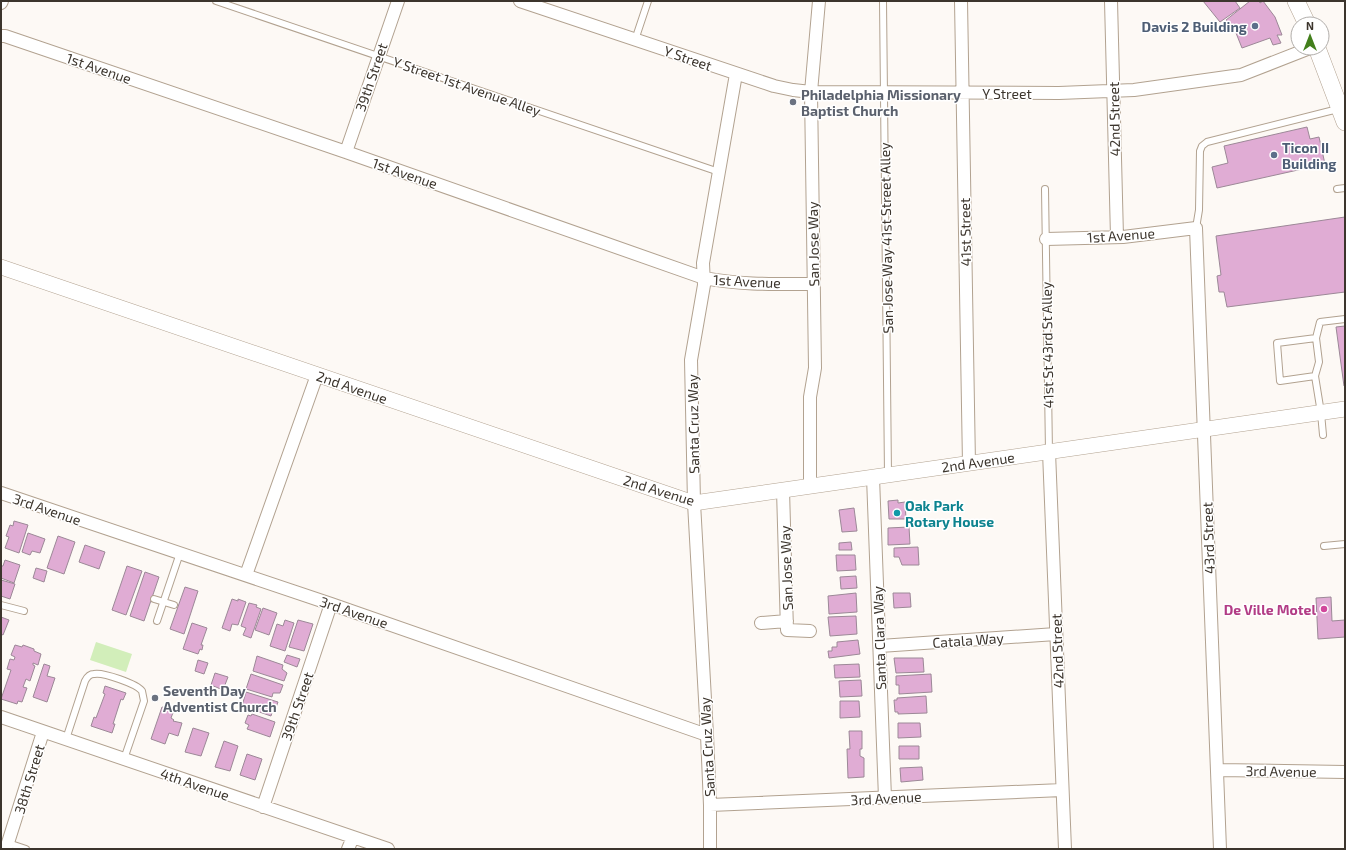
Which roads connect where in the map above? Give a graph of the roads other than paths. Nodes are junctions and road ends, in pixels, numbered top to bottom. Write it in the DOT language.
graph roads {
  1 [pos="216,1"];
  2 [pos="398,1"];
  3 [pos="520,1"];
  4 [pos="648,1"];
  5 [pos="819,1"];
  6 [pos="883,1"];
  7 [pos="961,1"];
  8 [pos="1111,1"];
  9 [pos="1296,1"];
  10 [pos="1303,16"];
  11 [pos="1,36"];
  12 [pos="636,40"];
  13 [pos="378,56"];
  14 [pos="1290,56"];
  15 [pos="1320,56"];
  16 [pos="736,74"];
  17 [pos="1114,91"];
  18 [pos="811,92"];
  19 [pos="884,92"];
  20 [pos="962,92"];
  21 [pos="1342,115"];
  22 [pos="346,152"];
  23 [pos="719,172"];
  24 [pos="1345,188"];
  25 [pos="1045,189"];
  26 [pos="1337,189"];
  27 [pos="1196,228"];
  28 [pos="1117,237"];
  29 [pos="1046,239"];
  30 [pos="1,267"];
  31 [pos="704,278"];
  32 [pos="814,284"];
  33 [pos="1345,319"];
  34 [pos="1316,338"];
  35 [pos="316,375"];
  36 [pos="1315,376"];
  37 [pos="1345,410"];
  38 [pos="1321,413"];
  39 [pos="1204,430"];
  40 [pos="1323,435"];
  41 [pos="1049,452"];
  42 [pos="969,464"];
  43 [pos="881,476"];
  44 [pos="810,486"];
  45 [pos="783,490"];
  46 [pos="2,497"];
  47 [pos="694,503"];
  48 [pos="1345,544"];
  49 [pos="1324,546"];
  50 [pos="180,554"];
  51 [pos="246,575"];
  52 [pos="154,599"];
  53 [pos="164,602"];
  54 [pos="1,604"];
  55 [pos="331,604"];
  56 [pos="174,605"];
  57 [pos="24,611"];
  58 [pos="157,621"];
  59 [pos="787,621"];
  60 [pos="760,623"];
  61 [pos="810,631"];
  62 [pos="1056,634"];
  63 [pos="880,646"];
  64 [pos="1,717"];
  65 [pos="43,732"];
  66 [pos="707,735"];
  67 [pos="66,739"];
  68 [pos="124,760"];
  69 [pos="1216,770"];
  70 [pos="1345,772"];
  71 [pos="1062,790"];
  72 [pos="885,798"];
  73 [pos="710,806"];
  74 [pos="263,807"];
  75 [pos="353,837"];
  76 [pos="7,846"];
  77 [pos="26,849"];
  78 [pos="348,849"];
  79 [pos="388,849"];
  80 [pos="710,849"];
  81 [pos="1065,849"];
  82 [pos="1220,849"];
  1 -- 13 [label="lane, Y Street 1st Avenue Alley"];
  2 -- 13 [label="street, 39th Street"];
  3 -- 12 [label="street, Y Street"];
  4 -- 12 [label="lane"];
  5 -- 18 [label="street, San Jose Way"];
  6 -- 19 [label="lane, San Jose Way 41st Street Alley"];
  7 -- 20 [label="street, 41st Street"];
  8 -- 17 [label="street, 42nd Street"];
  9 -- 10 [label="main road"];
  11 -- 22 [label="street, 1st Avenue"];
  12 -- 16 [label="street, Y Street"];
  13 -- 22 [label="street, 39th Street"];
  13 -- 23 [label="lane, Y Street 1st Avenue Alley"];
  14 -- 17 [label="street, Y Street"];
  15 -- 21 [label="main road"];
  16 -- 18 [label="street, Y Street"];
  16 -- 23 [label="street, Santa Cruz Way"];
  17 -- 20 [label="street, Y Street"];
  17 -- 28 [label="street, 42nd Street"];
  18 -- 19 [label="street, Y Street"];
  18 -- 32 [label="street, San Jose Way"];
  19 -- 20 [label="street, Y Street"];
  19 -- 43 [label="lane, San Jose Way 41st Street Alley"];
  20 -- 42 [label="street, 41st Street"];
  21 -- 27 [label="lane"];
  22 -- 31 [label="street, 1st Avenue"];
  23 -- 31 [label="street, Santa Cruz Way"];
  24 -- 26 [label="lane"];
  25 -- 29 [label="lane, 41st St 43rd St Alley"];
  27 -- 28 [label="street, 1st Avenue"];
  27 -- 39 [label="street, 43rd Street"];
  28 -- 29 [label="street, 1st Avenue"];
  29 -- 41 [label="lane, 41st St 43rd St Alley"];
  30 -- 35 [label="street, 2nd Avenue"];
  31 -- 32 [label="street, 1st Avenue"];
  31 -- 47 [label="street, Santa Cruz Way"];
  32 -- 44 [label="street, San Jose Way"];
  33 -- 34 [label="lane"];
  34 -- 36 [label="lane"];
  34 -- 36 [label="lane"];
  35 -- 47 [label="street, 2nd Avenue"];
  35 -- 51 [label="street"];
  36 -- 38 [label="lane"];
  37 -- 38 [label="street, 2nd Avenue"];
  38 -- 39 [label="street, 2nd Avenue"];
  38 -- 40 [label="lane"];
  39 -- 41 [label="street, 2nd Avenue"];
  39 -- 69 [label="street, 43rd Street"];
  41 -- 42 [label="street, 2nd Avenue"];
  41 -- 62 [label="street, 42nd Street"];
  42 -- 43 [label="street, 2nd Avenue"];
  43 -- 44 [label="street, 2nd Avenue"];
  43 -- 63 [label="street, Santa Clara Way"];
  44 -- 45 [label="street, 2nd Avenue"];
  45 -- 47 [label="street, 2nd Avenue"];
  45 -- 59 [label="street, San Jose Way"];
  46 -- 50 [label="street, 3rd Avenue"];
  47 -- 66 [label="street, Santa Cruz Way"];
  48 -- 49 [label="lane"];
  50 -- 51 [label="street, 3rd Avenue"];
  50 -- 53 [label="lane"];
  51 -- 55 [label="street, 3rd Avenue"];
  52 -- 53 [label="lane"];
  53 -- 56 [label="lane"];
  53 -- 58 [label="lane"];
  54 -- 57 [label="lane"];
  55 -- 66 [label="street, 3rd Avenue"];
  55 -- 74 [label="street, 39th Street"];
  59 -- 60 [label="street, San Jose Way"];
  59 -- 61 [label="street, San Jose Way"];
  62 -- 63 [label="street, Catala Way"];
  62 -- 71 [label="street, 42nd Street"];
  63 -- 72 [label="street, Santa Clara Way"];
  64 -- 65 [label="street, 4th Avenue"];
  65 -- 67 [label="street, 4th Avenue"];
  65 -- 76 [label="street, 38th Street"];
  66 -- 73 [label="street, Santa Cruz Way"];
  67 -- 68 [label="street, 4th Avenue"];
  67 -- 68 [label="lane"];
  68 -- 74 [label="street, 4th Avenue"];
  69 -- 70 [label="street, 3rd Avenue"];
  69 -- 82 [label="street, 43rd Street"];
  71 -- 72 [label="street, 3rd Avenue"];
  71 -- 81 [label="street, 42nd Street"];
  72 -- 73 [label="street, 3rd Avenue"];
  73 -- 80 [label="street, Santa Cruz Way"];
  74 -- 75 [label="street, 4th Avenue"];
  75 -- 78 [label="street"];
  75 -- 79 [label="street, 4th Avenue"];
  76 -- 77 [label="lane"];
}
